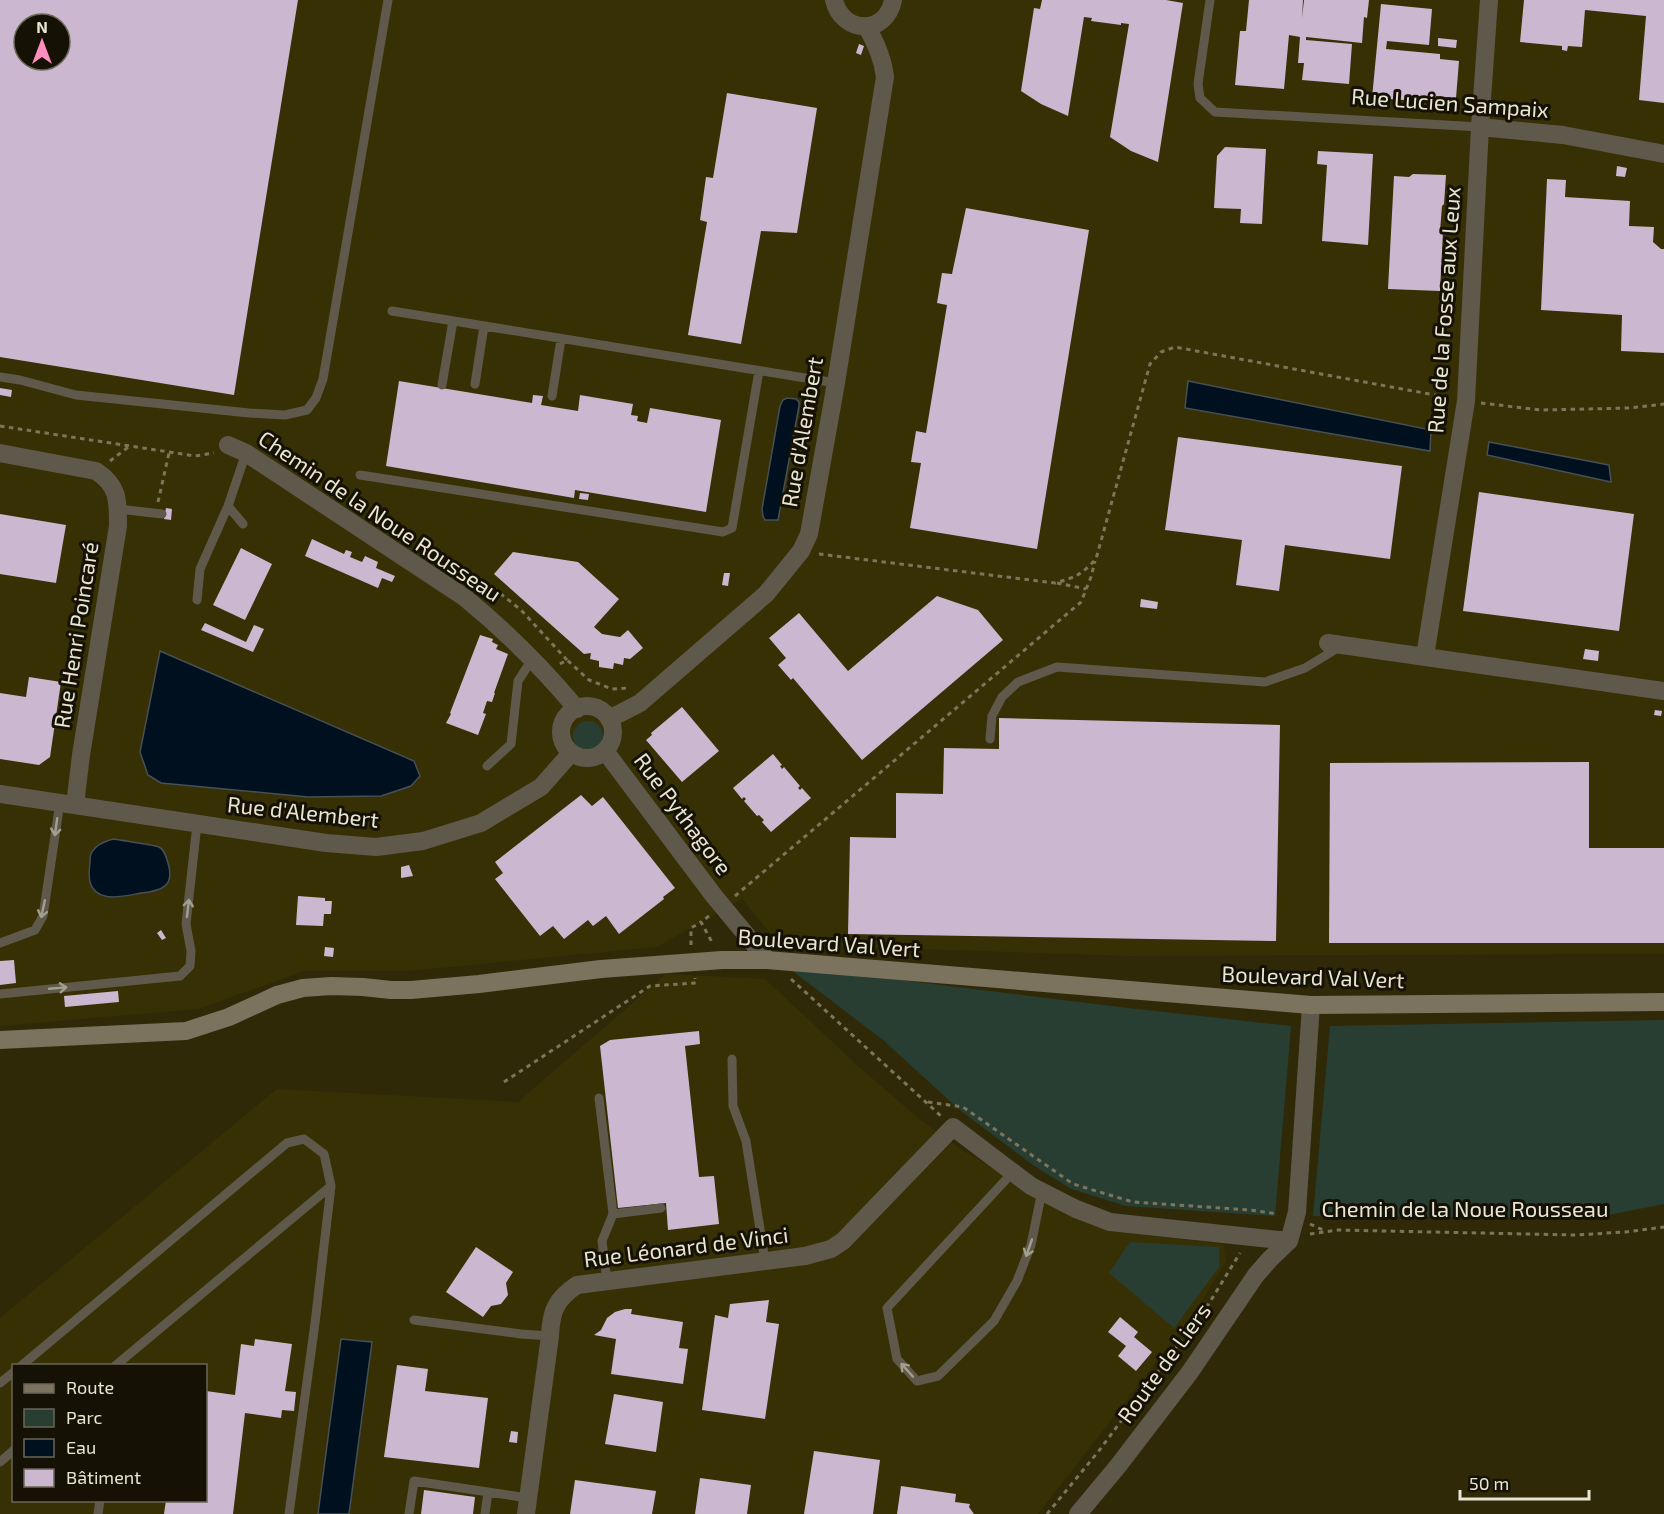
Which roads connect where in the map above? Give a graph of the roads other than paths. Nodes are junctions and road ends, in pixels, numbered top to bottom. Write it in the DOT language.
graph roads {
  1 [pos="388,0"];
  2 [pos="834,0"];
  3 [pos="1210,0"];
  4 [pos="1489,0"];
  5 [pos="892,6"];
  6 [pos="867,27"];
  7 [pos="884,65"];
  8 [pos="1480,127"];
  9 [pos="1664,153"];
  10 [pos="392,311"];
  11 [pos="453,321"];
  12 [pos="484,326"];
  13 [pos="561,339"];
  14 [pos="759,371"];
  15 [pos="0,377"];
  16 [pos="836,383"];
  17 [pos="475,384"];
  18 [pos="442,385"];
  19 [pos="552,396"];
  20 [pos="228,445"];
  21 [pos="0,453"];
  22 [pos="246,453"];
  23 [pos="360,475"];
  24 [pos="228,506"];
  25 [pos="118,509"];
  26 [pos="162,514"];
  27 [pos="243,524"];
  28 [pos="197,600"];
  29 [pos="1335,644"];
  30 [pos="1425,656"];
  31 [pos="539,665"];
  32 [pos="1664,692"];
  33 [pos="577,709"];
  34 [pos="609,719"];
  35 [pos="990,739"];
  36 [pos="605,751"];
  37 [pos="572,753"];
  38 [pos="487,766"];
  39 [pos="0,794"];
  40 [pos="67,804"];
  41 [pos="197,824"];
  42 [pos="0,943"];
  43 [pos="767,960"];
  44 [pos="0,994"];
  45 [pos="1664,1002"];
  46 [pos="1311,1005"];
  47 [pos="0,1040"];
  48 [pos="732,1059"];
  49 [pos="599,1098"];
  50 [pos="1013,1172"];
  51 [pos="331,1186"];
  52 [pos="1042,1191"];
  53 [pos="661,1208"];
  54 [pos="613,1214"];
  55 [pos="1289,1241"];
  56 [pos="765,1261"];
  57 [pos="607,1281"];
  58 [pos="414,1320"];
  59 [pos="550,1336"];
  60 [pos="22,1364"];
  61 [pos="117,1364"];
  62 [pos="12,1374"];
  63 [pos="0,1383"];
  64 [pos="12,1452"];
  65 [pos="0,1462"];
  66 [pos="489,1492"];
  67 [pos="527,1506"];
  68 [pos="289,1514"];
  69 [pos="409,1514"];
  70 [pos="484,1514"];
  71 [pos="1078,1514"];
  1 -- 15 [label="lane"];
  2 -- 6 [label="street"];
  3 -- 8 [label="lane, Rue Lucien Sampaix"];
  4 -- 8 [label="street, Rue de la Fosse aux Leux"];
  5 -- 6 [label="street, Rue d'Alembert"];
  5 -- 7 [label="street, Rue d'Alembert"];
  6 -- 7 [label="street, Rue d'Alembert"];
  7 -- 16 [label="street, Rue d'Alembert"];
  8 -- 9 [label="street, Rue Lucien Sampaix"];
  8 -- 30 [label="street, Rue de la Fosse aux Leux"];
  10 -- 11 [label="lane"];
  11 -- 12 [label="lane"];
  11 -- 18 [label="lane"];
  12 -- 13 [label="lane"];
  12 -- 17 [label="lane"];
  13 -- 14 [label="lane"];
  13 -- 19 [label="lane"];
  14 -- 16 [label="lane"];
  14 -- 23 [label="lane"];
  16 -- 34 [label="street, Rue d'Alembert"];
  20 -- 22 [label="street, Chemin de la Noue Rousseau"];
  21 -- 25 [label="street, Rue Henri Poincaré"];
  22 -- 24 [label="lane"];
  22 -- 31 [label="street, Chemin de la Noue Rousseau"];
  24 -- 27 [label="lane"];
  24 -- 28 [label="lane"];
  25 -- 26 [label="lane"];
  25 -- 40 [label="street, Rue Henri Poincaré"];
  29 -- 30 [label="street"];
  29 -- 35 [label="lane"];
  30 -- 32 [label="street"];
  31 -- 33 [label="street, Chemin de la Noue Rousseau"];
  31 -- 38 [label="lane"];
  33 -- 34 [label="street"];
  33 -- 37 [label="street"];
  34 -- 36 [label="street"];
  36 -- 37 [label="street"];
  36 -- 43 [label="street, Rue Pythagore"];
  37 -- 41 [label="street, Rue d'Alembert"];
  39 -- 40 [label="street, Rue d'Alembert"];
  40 -- 41 [label="street, Rue d'Alembert"];
  40 -- 42 [label="lane, one-way"];
  44 -- 41 [label="lane, one-way"];
  43 -- 46 [label="street, Boulevard Val Vert"];
  43 -- 47 [label="street, Boulevard Val Vert"];
  45 -- 46 [label="street, Boulevard Val Vert"];
  46 -- 55 [label="street"];
  48 -- 56 [label="lane"];
  49 -- 54 [label="lane"];
  50 -- 52 [label="street"];
  52 -- 50 [label="lane, one-way"];
  50 -- 56 [label="street, Rue Léonard de Vinci"];
  51 -- 60 [label="lane"];
  51 -- 61 [label="lane"];
  51 -- 68 [label="lane"];
  52 -- 55 [label="street"];
  53 -- 54 [label="lane"];
  54 -- 57 [label="lane"];
  55 -- 71 [label="street, Route de Liers"];
  56 -- 57 [label="street, Rue Léonard de Vinci"];
  57 -- 59 [label="street, Rue Léonard de Vinci"];
  58 -- 59 [label="lane"];
  59 -- 67 [label="street, Rue Léonard de Vinci"];
  62 -- 63 [label="lane"];
  64 -- 65 [label="lane"];
  66 -- 67 [label="lane"];
  66 -- 69 [label="lane"];
  66 -- 70 [label="lane"];
}
